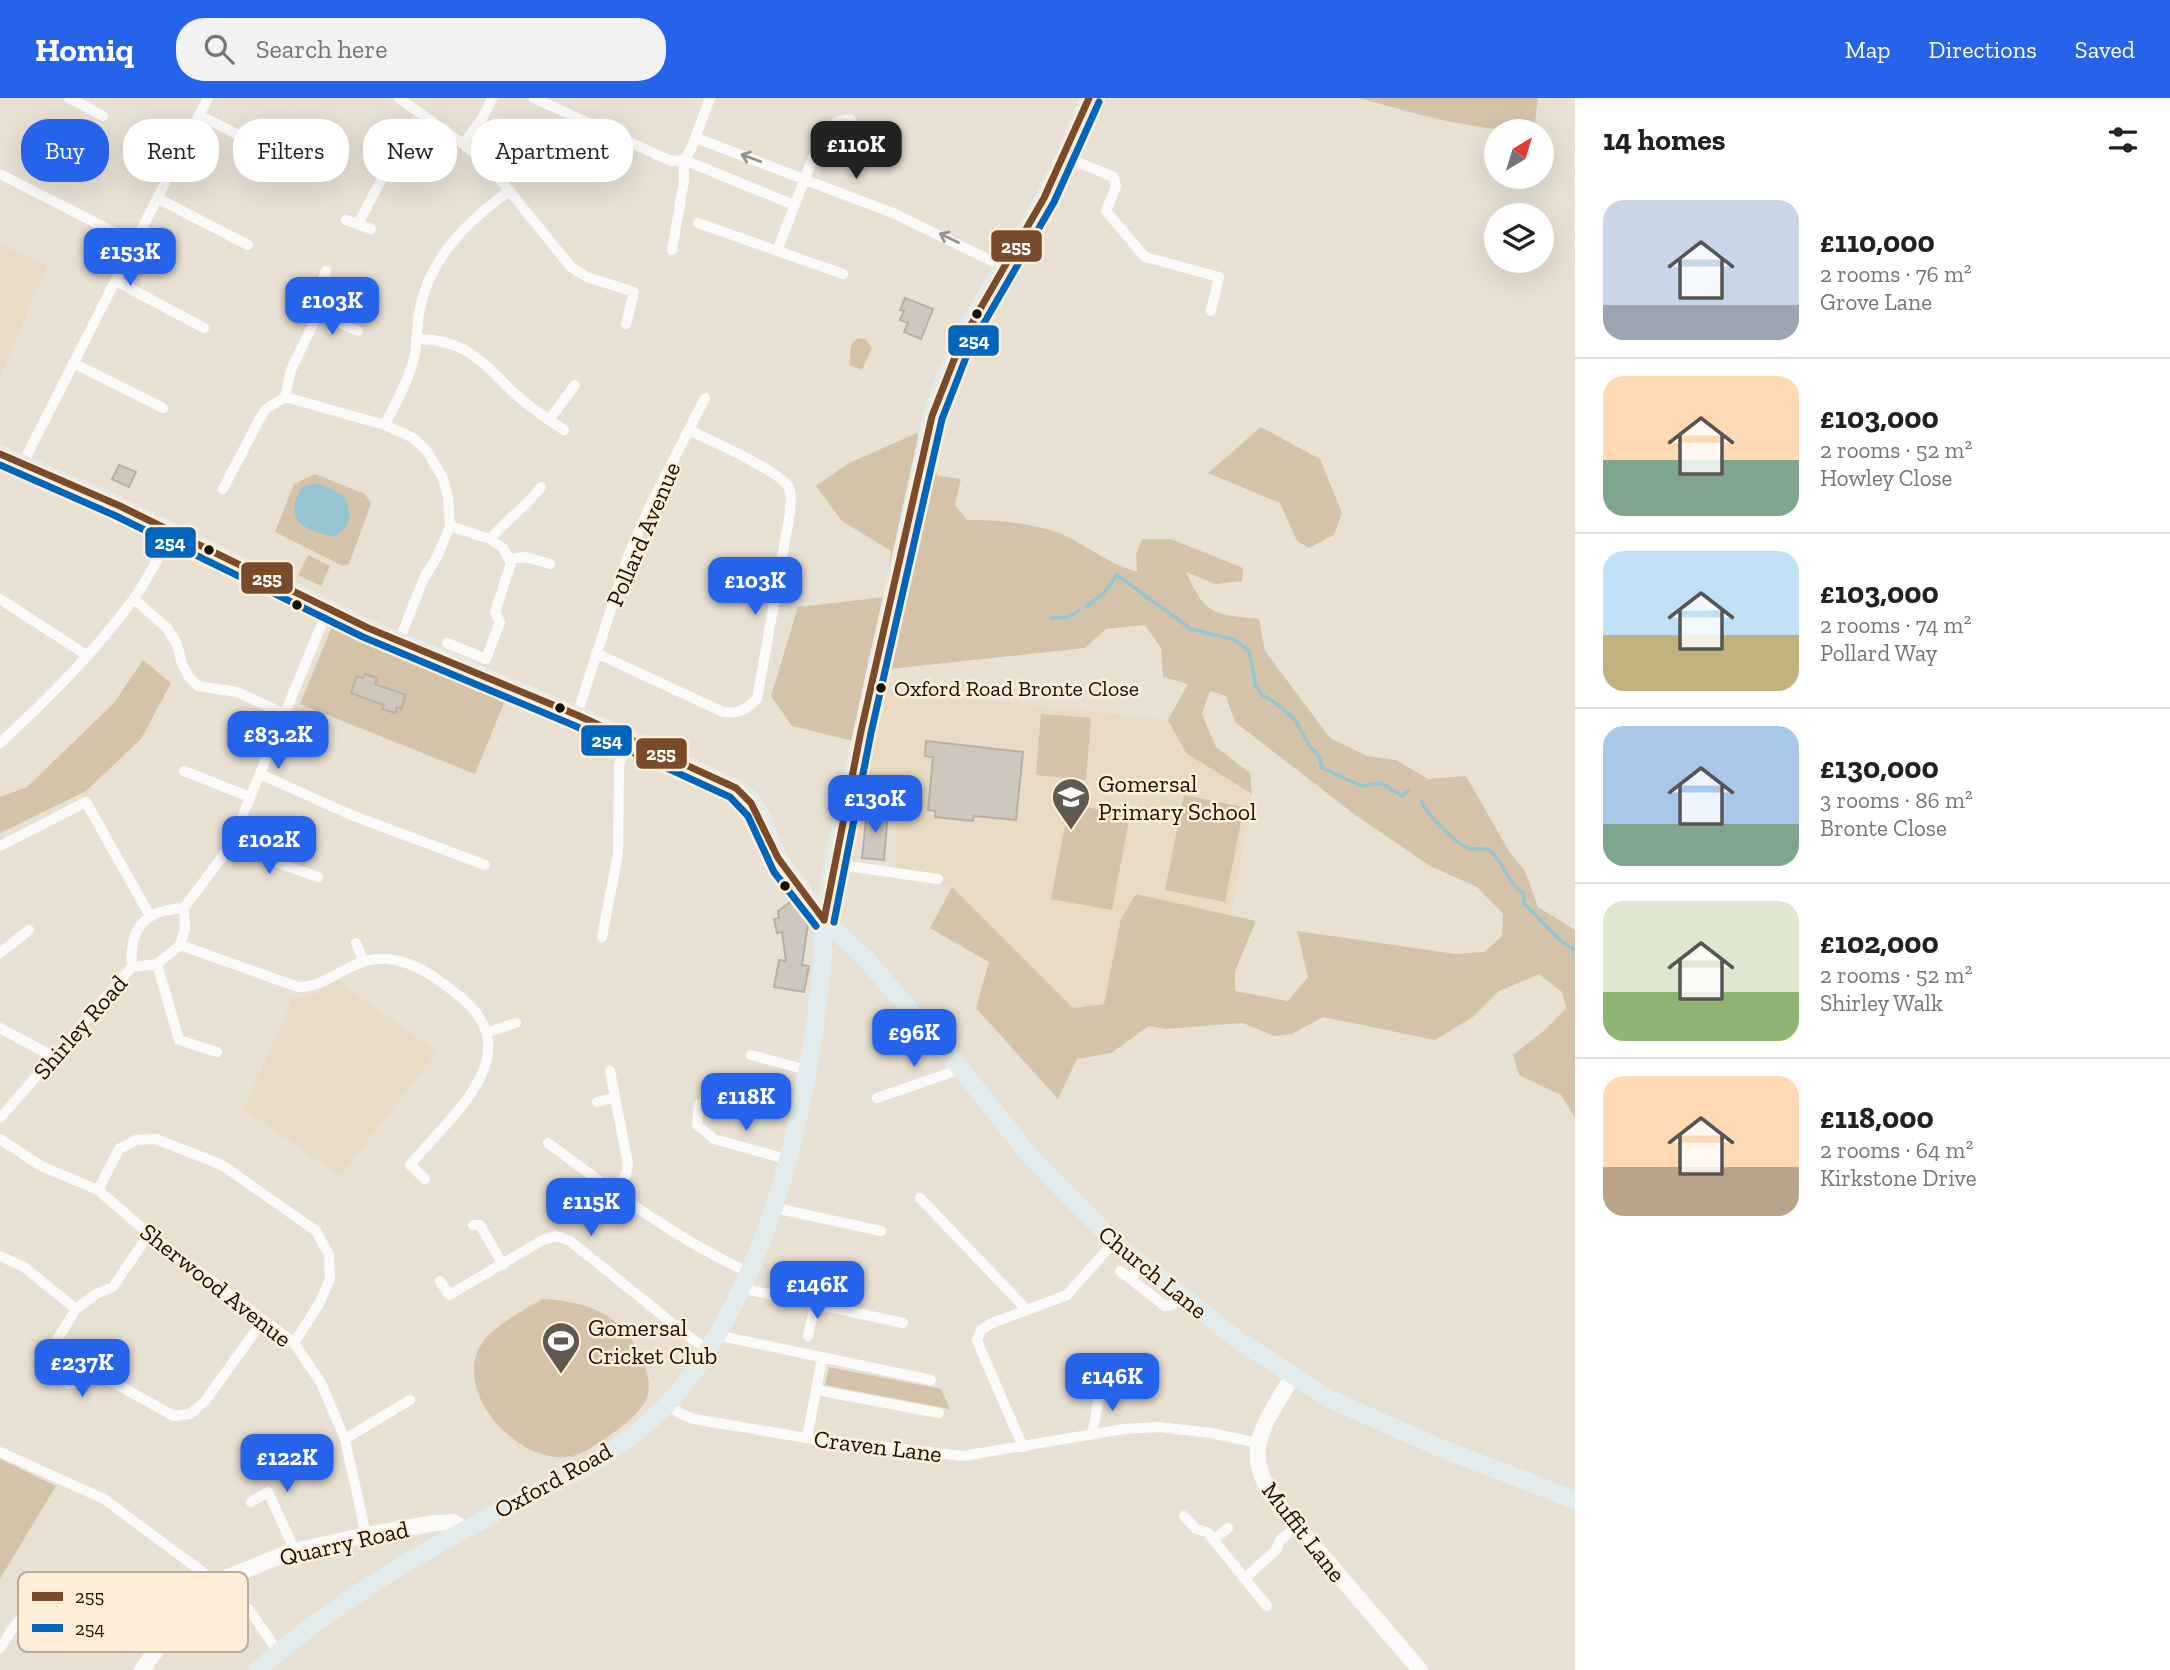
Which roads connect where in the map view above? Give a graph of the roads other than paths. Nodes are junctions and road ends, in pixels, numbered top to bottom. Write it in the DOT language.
graph roads {
  1 [pos="69,98"];
  2 [pos="208,98"];
  3 [pos="399,98"];
  4 [pos="492,98"];
  5 [pos="534,98"];
  6 [pos="710,98"];
  7 [pos="1089,98"];
  8 [pos="551,102"];
  9 [pos="199,115"];
  10 [pos="103,116"];
  11 [pos="429,119"];
  12 [pos="851,120"];
  13 [pos="233,132"];
  14 [pos="696,138"];
  15 [pos="457,140"];
  16 [pos="463,144"];
  17 [pos="1065,157"];
  18 [pos="684,160"];
  19 [pos="0,174"];
  20 [pos="806,178"];
  21 [pos="380,182"];
  22 [pos="509,191"];
  23 [pos="157,198"];
  24 [pos="794,205"];
  25 [pos="346,220"];
  26 [pos="698,223"];
  27 [pos="358,224"];
  28 [pos="371,229"];
  29 [pos="135,243"];
  30 [pos="248,245"];
  31 [pos="673,250"];
  32 [pos="777,251"];
  33 [pos="1002,266"];
  34 [pos="326,271"];
  35 [pos="843,274"];
  36 [pos="116,281"];
  37 [pos="634,292"];
  38 [pos="647,293"];
  39 [pos="1211,311"];
  40 [pos="318,314"];
  41 [pos="626,324"];
  42 [pos="204,328"];
  43 [pos="358,331"];
  44 [pos="419,339"];
  45 [pos="73,363"];
  46 [pos="575,385"];
  47 [pos="285,397"];
  48 [pos="705,398"];
  49 [pos="163,408"];
  50 [pos="549,420"];
  51 [pos="385,425"];
  52 [pos="564,430"];
  53 [pos="689,430"];
  54 [pos="0,454"];
  55 [pos="23,463"];
  56 [pos="541,487"];
  57 [pos="223,489"];
  58 [pos="450,526"];
  59 [pos="173,531"];
  60 [pos="490,539"];
  61 [pos="509,559"];
  62 [pos="550,565"];
  63 [pos="716,597"];
  64 [pos="0,599"];
  65 [pos="134,599"];
  66 [pos="774,601"];
  67 [pos="328,609"];
  68 [pos="399,641"];
  69 [pos="447,643"];
  70 [pos="596,653"];
  71 [pos="88,656"];
  72 [pos="285,714"];
  73 [pos="578,715"];
  74 [pos="630,738"];
  75 [pos="0,743"];
  76 [pos="184,771"];
  77 [pos="260,774"];
  78 [pos="250,797"];
  79 [pos="0,846"];
  80 [pos="230,846"];
  81 [pos="833,864"];
  82 [pos="485,865"];
  83 [pos="318,877"];
  84 [pos="938,879"];
  85 [pos="184,908"];
  86 [pos="149,916"];
  87 [pos="824,920"];
  88 [pos="29,930"];
  89 [pos="602,937"];
  90 [pos="356,943"];
  91 [pos="180,945"];
  92 [pos="0,953"];
  93 [pos="363,960"];
  94 [pos="157,964"];
  95 [pos="132,967"];
  96 [pos="516,1023"];
  97 [pos="0,1028"];
  98 [pos="488,1032"];
  99 [pos="217,1052"];
  100 [pos="751,1055"];
  101 [pos="54,1056"];
  102 [pos="961,1069"];
  103 [pos="807,1070"];
  104 [pos="610,1071"];
  105 [pos="615,1097"];
  106 [pos="877,1098"];
  107 [pos="597,1102"];
  108 [pos="699,1104"];
  109 [pos="0,1118"];
  110 [pos="0,1139"];
  111 [pos="548,1143"];
  112 [pos="790,1160"];
  113 [pos="425,1179"];
  114 [pos="98,1190"];
  115 [pos="615,1193"];
  116 [pos="920,1198"];
  117 [pos="775,1208"];
  118 [pos="479,1223"];
  119 [pos="881,1231"];
  120 [pos="149,1234"];
  121 [pos="1114,1242"];
  122 [pos="0,1256"];
  123 [pos="503,1265"];
  124 [pos="1120,1271"];
  125 [pos="1138,1274"];
  126 [pos="744,1280"];
  127 [pos="440,1281"];
  128 [pos="816,1305"];
  129 [pos="76,1310"];
  130 [pos="1027,1310"];
  131 [pos="262,1322"];
  132 [pos="895,1325"];
  133 [pos="808,1336"];
  134 [pos="712,1342"];
  135 [pos="293,1343"];
  136 [pos="822,1358"];
  137 [pos="1293,1376"];
  138 [pos="931,1380"];
  139 [pos="1101,1386"];
  140 [pos="816,1390"];
  141 [pos="410,1400"];
  142 [pos="668,1403"];
  143 [pos="939,1413"];
  144 [pos="1092,1435"];
  145 [pos="807,1438"];
  146 [pos="345,1439"];
  147 [pos="1258,1443"];
  148 [pos="1023,1447"];
  149 [pos="0,1452"];
  150 [pos="1574,1497"];
  151 [pos="251,1502"];
  152 [pos="1184,1516"];
  153 [pos="1297,1527"];
  154 [pos="1228,1528"];
  155 [pos="464,1529"];
  156 [pos="366,1535"];
  157 [pos="1213,1540"];
  158 [pos="295,1551"];
  159 [pos="203,1572"];
  160 [pos="241,1572"];
  161 [pos="1244,1578"];
  162 [pos="1266,1606"];
  163 [pos="249,1609"];
  164 [pos="18,1622"];
  165 [pos="0,1648"];
  166 [pos="155,1652"];
  167 [pos="278,1652"];
  168 [pos="142,1670"];
  169 [pos="258,1670"];
  170 [pos="1420,1670"];
  1 -- 10 [label="street"];
  2 -- 9 [label="street"];
  3 -- 11 [label="street"];
  4 -- 16 [label="street"];
  5 -- 8 [label="street"];
  6 -- 14 [label="street"];
  7 -- 17 [label="main road, Oxford Road"];
  8 -- 18 [label="street"];
  9 -- 13 [label="street"];
  9 -- 23 [label="street"];
  12 -- 20 [label="street"];
  14 -- 18 [label="street"];
  20 -- 14 [label="street, one-way"];
  15 -- 16 [label="street"];
  16 -- 22 [label="street"];
  17 -- 33 [label="main road, Oxford Road"];
  17 -- 39 [label="street"];
  18 -- 24 [label="street"];
  18 -- 31 [label="street"];
  19 -- 29 [label="street"];
  20 -- 24 [label="street"];
  33 -- 20 [label="street, one-way"];
  21 -- 27 [label="street"];
  22 -- 37 [label="street"];
  22 -- 44 [label="street"];
  23 -- 29 [label="street"];
  23 -- 30 [label="street"];
  24 -- 32 [label="street"];
  25 -- 27 [label="street"];
  26 -- 32 [label="street"];
  27 -- 28 [label="street"];
  29 -- 36 [label="street"];
  32 -- 35 [label="street"];
  33 -- 81 [label="main road, Oxford Road"];
  34 -- 40 [label="street"];
  36 -- 42 [label="street"];
  36 -- 45 [label="street"];
  37 -- 38 [label="street"];
  37 -- 41 [label="street"];
  40 -- 43 [label="street"];
  40 -- 47 [label="street"];
  44 -- 50 [label="street"];
  44 -- 51 [label="street"];
  45 -- 49 [label="street"];
  45 -- 55 [label="street"];
  46 -- 50 [label="street"];
  47 -- 51 [label="street"];
  47 -- 57 [label="street"];
  48 -- 53 [label="street, Pollard Avenue"];
  50 -- 52 [label="street"];
  51 -- 58 [label="street"];
  53 -- 66 [label="street"];
  53 -- 70 [label="street, Pollard Avenue"];
  54 -- 55 [label="main road, Church Lane"];
  55 -- 59 [label="main road, Church Lane"];
  56 -- 60 [label="street"];
  58 -- 60 [label="street"];
  58 -- 68 [label="street"];
  59 -- 65 [label="street"];
  59 -- 67 [label="main road, Church Lane"];
  60 -- 61 [label="street"];
  61 -- 62 [label="street"];
  61 -- 69 [label="street"];
  63 -- 66 [label="street"];
  64 -- 71 [label="street"];
  65 -- 71 [label="street"];
  65 -- 72 [label="street"];
  66 -- 70 [label="street"];
  67 -- 68 [label="main road, Church Lane"];
  67 -- 72 [label="street"];
  68 -- 73 [label="main road, Church Lane"];
  70 -- 73 [label="street, Pollard Avenue"];
  71 -- 75 [label="street"];
  72 -- 77 [label="street"];
  73 -- 74 [label="main road, Church Lane"];
  74 -- 87 [label="main road, Church Lane"];
  74 -- 89 [label="street"];
  76 -- 78 [label="street"];
  77 -- 78 [label="street"];
  77 -- 82 [label="street"];
  78 -- 80 [label="street"];
  79 -- 86 [label="street"];
  80 -- 83 [label="street"];
  80 -- 85 [label="street"];
  81 -- 84 [label="street"];
  81 -- 87 [label="main road, Oxford Road"];
  85 -- 86 [label="street"];
  85 -- 91 [label="street"];
  86 -- 95 [label="street, Shirley Road"];
  87 -- 102 [label="main road, Church Lane"];
  87 -- 103 [label="main road, Oxford Road"];
  88 -- 92 [label="street"];
  90 -- 93 [label="street"];
  91 -- 93 [label="street"];
  91 -- 94 [label="street, Shirley Road"];
  93 -- 98 [label="street"];
  94 -- 95 [label="street, Shirley Road"];
  94 -- 99 [label="street"];
  95 -- 101 [label="street, Shirley Road"];
  96 -- 98 [label="street"];
  97 -- 101 [label="street"];
  98 -- 113 [label="street"];
  100 -- 103 [label="street"];
  101 -- 109 [label="street, Shirley Road"];
  102 -- 106 [label="street"];
  102 -- 121 [label="main road, Church Lane"];
  103 -- 112 [label="main road, Oxford Road"];
  104 -- 105 [label="street"];
  105 -- 107 [label="street"];
  105 -- 115 [label="street"];
  108 -- 112 [label="street"];
  110 -- 114 [label="street, Sherwood Avenue"];
  111 -- 115 [label="street"];
  112 -- 117 [label="main road, Oxford Road"];
  114 -- 120 [label="street, Sherwood Avenue"];
  114 -- 135 [label="street"];
  115 -- 126 [label="street"];
  116 -- 130 [label="street"];
  117 -- 119 [label="street"];
  117 -- 126 [label="main road, Oxford Road"];
  118 -- 123 [label="street"];
  120 -- 129 [label="street"];
  120 -- 131 [label="street, Sherwood Avenue"];
  121 -- 125 [label="main road, Church Lane"];
  121 -- 130 [label="street"];
  122 -- 129 [label="street"];
  123 -- 127 [label="street"];
  123 -- 134 [label="street"];
  124 -- 125 [label="street"];
  125 -- 137 [label="main road, Church Lane"];
  126 -- 128 [label="street"];
  126 -- 134 [label="main road, Oxford Road"];
  128 -- 132 [label="street"];
  128 -- 133 [label="street"];
  129 -- 131 [label="street"];
  130 -- 148 [label="street"];
  131 -- 135 [label="street, Sherwood Avenue"];
  134 -- 136 [label="street"];
  134 -- 142 [label="main road, Oxford Road"];
  135 -- 146 [label="street, Sherwood Avenue"];
  136 -- 138 [label="street"];
  136 -- 140 [label="street"];
  137 -- 147 [label="street"];
  137 -- 150 [label="main road, Church Lane"];
  139 -- 144 [label="street"];
  140 -- 143 [label="street"];
  140 -- 145 [label="street"];
  141 -- 146 [label="street"];
  142 -- 145 [label="street, Craven Lane"];
  142 -- 155 [label="main road, Oxford Road"];
  144 -- 147 [label="street, Craven Lane"];
  144 -- 148 [label="street, Craven Lane"];
  145 -- 148 [label="street, Craven Lane"];
  146 -- 156 [label="street, Sherwood Avenue"];
  147 -- 153 [label="street, Muffit Lane"];
  149 -- 159 [label="street"];
  151 -- 158 [label="street"];
  152 -- 157 [label="street"];
  153 -- 161 [label="street"];
  153 -- 170 [label="street, Muffit Lane"];
  154 -- 157 [label="street"];
  155 -- 156 [label="street, Quarry Road"];
  155 -- 167 [label="main road, Oxford Road"];
  156 -- 158 [label="street, Quarry Road"];
  157 -- 161 [label="street"];
  158 -- 160 [label="street, Quarry Road"];
  161 -- 162 [label="street"];
  163 -- 167 [label="street"];
  164 -- 165 [label="street"];
  166 -- 168 [label="street, Quarry Road"];
  167 -- 169 [label="main road, Oxford Road"];
}
